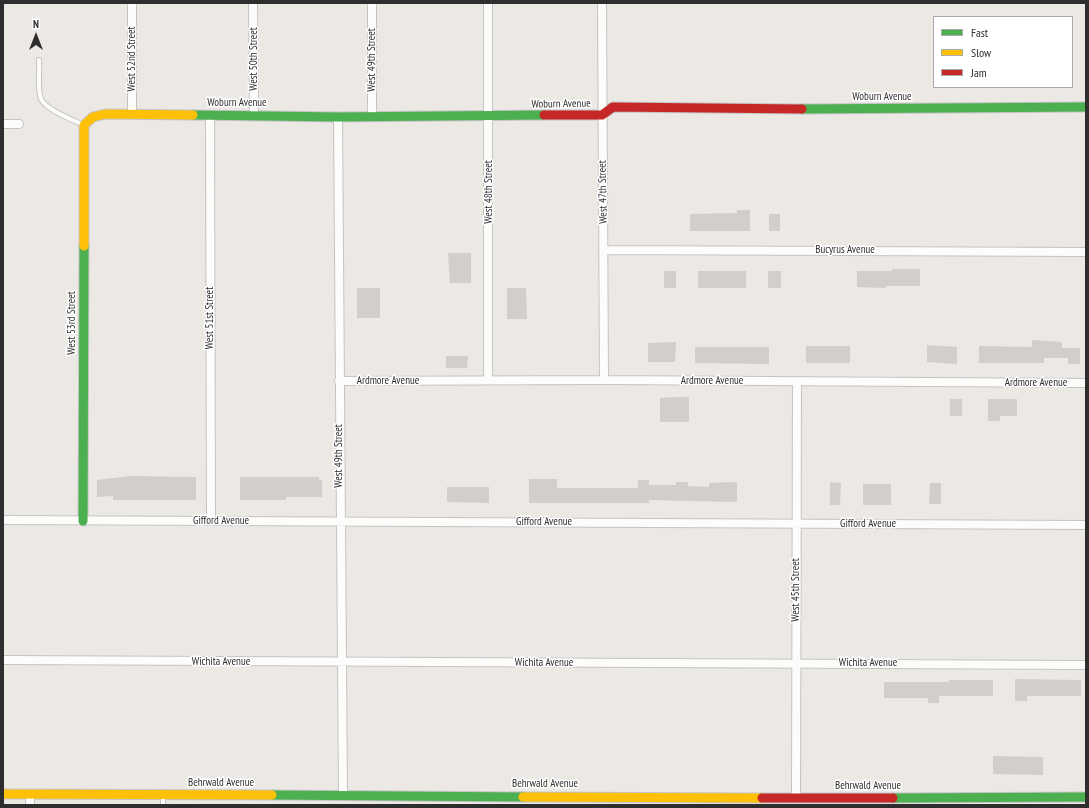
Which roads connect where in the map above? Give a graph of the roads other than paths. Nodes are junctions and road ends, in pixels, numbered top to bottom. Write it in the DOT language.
graph roads {
  1 [pos="132,3"];
  2 [pos="253,3"];
  3 [pos="372,3"];
  4 [pos="488,3"];
  5 [pos="602,3"];
  6 [pos="40,60"];
  7 [pos="1086,107"];
  8 [pos="132,114"];
  9 [pos="254,115"];
  10 [pos="602,115"];
  11 [pos="210,116"];
  12 [pos="338,117"];
  13 [pos="372,117"];
  14 [pos="490,117"];
  15 [pos="3,124"];
  16 [pos="19,124"];
  17 [pos="84,125"];
  18 [pos="604,250"];
  19 [pos="1086,252"];
  20 [pos="488,380"];
  21 [pos="604,380"];
  22 [pos="339,381"];
  23 [pos="797,381"];
  24 [pos="1086,384"];
  25 [pos="3,520"];
  26 [pos="83,521"];
  27 [pos="211,521"];
  28 [pos="340,521"];
  29 [pos="796,524"];
  30 [pos="1086,525"];
  31 [pos="3,660"];
  32 [pos="342,663"];
  33 [pos="796,663"];
  34 [pos="1086,665"];
  35 [pos="3,794"];
  36 [pos="30,794"];
  37 [pos="163,795"];
  38 [pos="343,795"];
  39 [pos="1086,797"];
  40 [pos="796,798"];
  41 [pos="30,805"];
  42 [pos="163,805"];
  1 -- 8 [label="street, West 52nd Street"];
  2 -- 9 [label="street, West 50th Street"];
  3 -- 13 [label="street, West 49th Street"];
  4 -- 14 [label="street, West 48th Street"];
  5 -- 10 [label="street, West 47th Street"];
  6 -- 17 [label="lane"];
  7 -- 10 [label="street, Woburn Avenue"];
  8 -- 11 [label="street, Woburn Avenue"];
  8 -- 17 [label="street, Woburn Avenue"];
  9 -- 11 [label="street, Woburn Avenue"];
  9 -- 12 [label="street, Woburn Avenue"];
  10 -- 14 [label="street, Woburn Avenue"];
  10 -- 18 [label="street, West 47th Street"];
  11 -- 27 [label="street, West 51st Street"];
  12 -- 13 [label="street, Woburn Avenue"];
  12 -- 22 [label="street, West 49th Street"];
  13 -- 14 [label="street, Woburn Avenue"];
  14 -- 20 [label="street, West 48th Street"];
  15 -- 16 [label="street"];
  17 -- 26 [label="street, West 53rd Street"];
  18 -- 19 [label="street, Bucyrus Avenue"];
  18 -- 21 [label="street, West 47th Street"];
  20 -- 21 [label="street, Ardmore Avenue"];
  20 -- 22 [label="street, Ardmore Avenue"];
  21 -- 23 [label="street, Ardmore Avenue"];
  22 -- 28 [label="street, West 49th Street"];
  23 -- 24 [label="street, Ardmore Avenue"];
  23 -- 29 [label="street, West 45th Street"];
  25 -- 26 [label="street, Gifford Avenue"];
  26 -- 27 [label="street, Gifford Avenue"];
  27 -- 28 [label="street, Gifford Avenue"];
  28 -- 29 [label="street, Gifford Avenue"];
  28 -- 32 [label="street, West 49th Street"];
  29 -- 30 [label="street, Gifford Avenue"];
  29 -- 33 [label="street, West 45th Street"];
  31 -- 32 [label="street, Wichita Avenue"];
  32 -- 33 [label="street, Wichita Avenue"];
  32 -- 38 [label="street, West 49th Street"];
  33 -- 34 [label="street, Wichita Avenue"];
  33 -- 40 [label="street, West 45th Street"];
  35 -- 36 [label="street, Behrwald Avenue"];
  36 -- 37 [label="street, Behrwald Avenue"];
  36 -- 41 [label="street"];
  37 -- 38 [label="street, Behrwald Avenue"];
  37 -- 42 [label="lane"];
  38 -- 40 [label="street, Behrwald Avenue"];
  39 -- 40 [label="street, Behrwald Avenue"];
}
